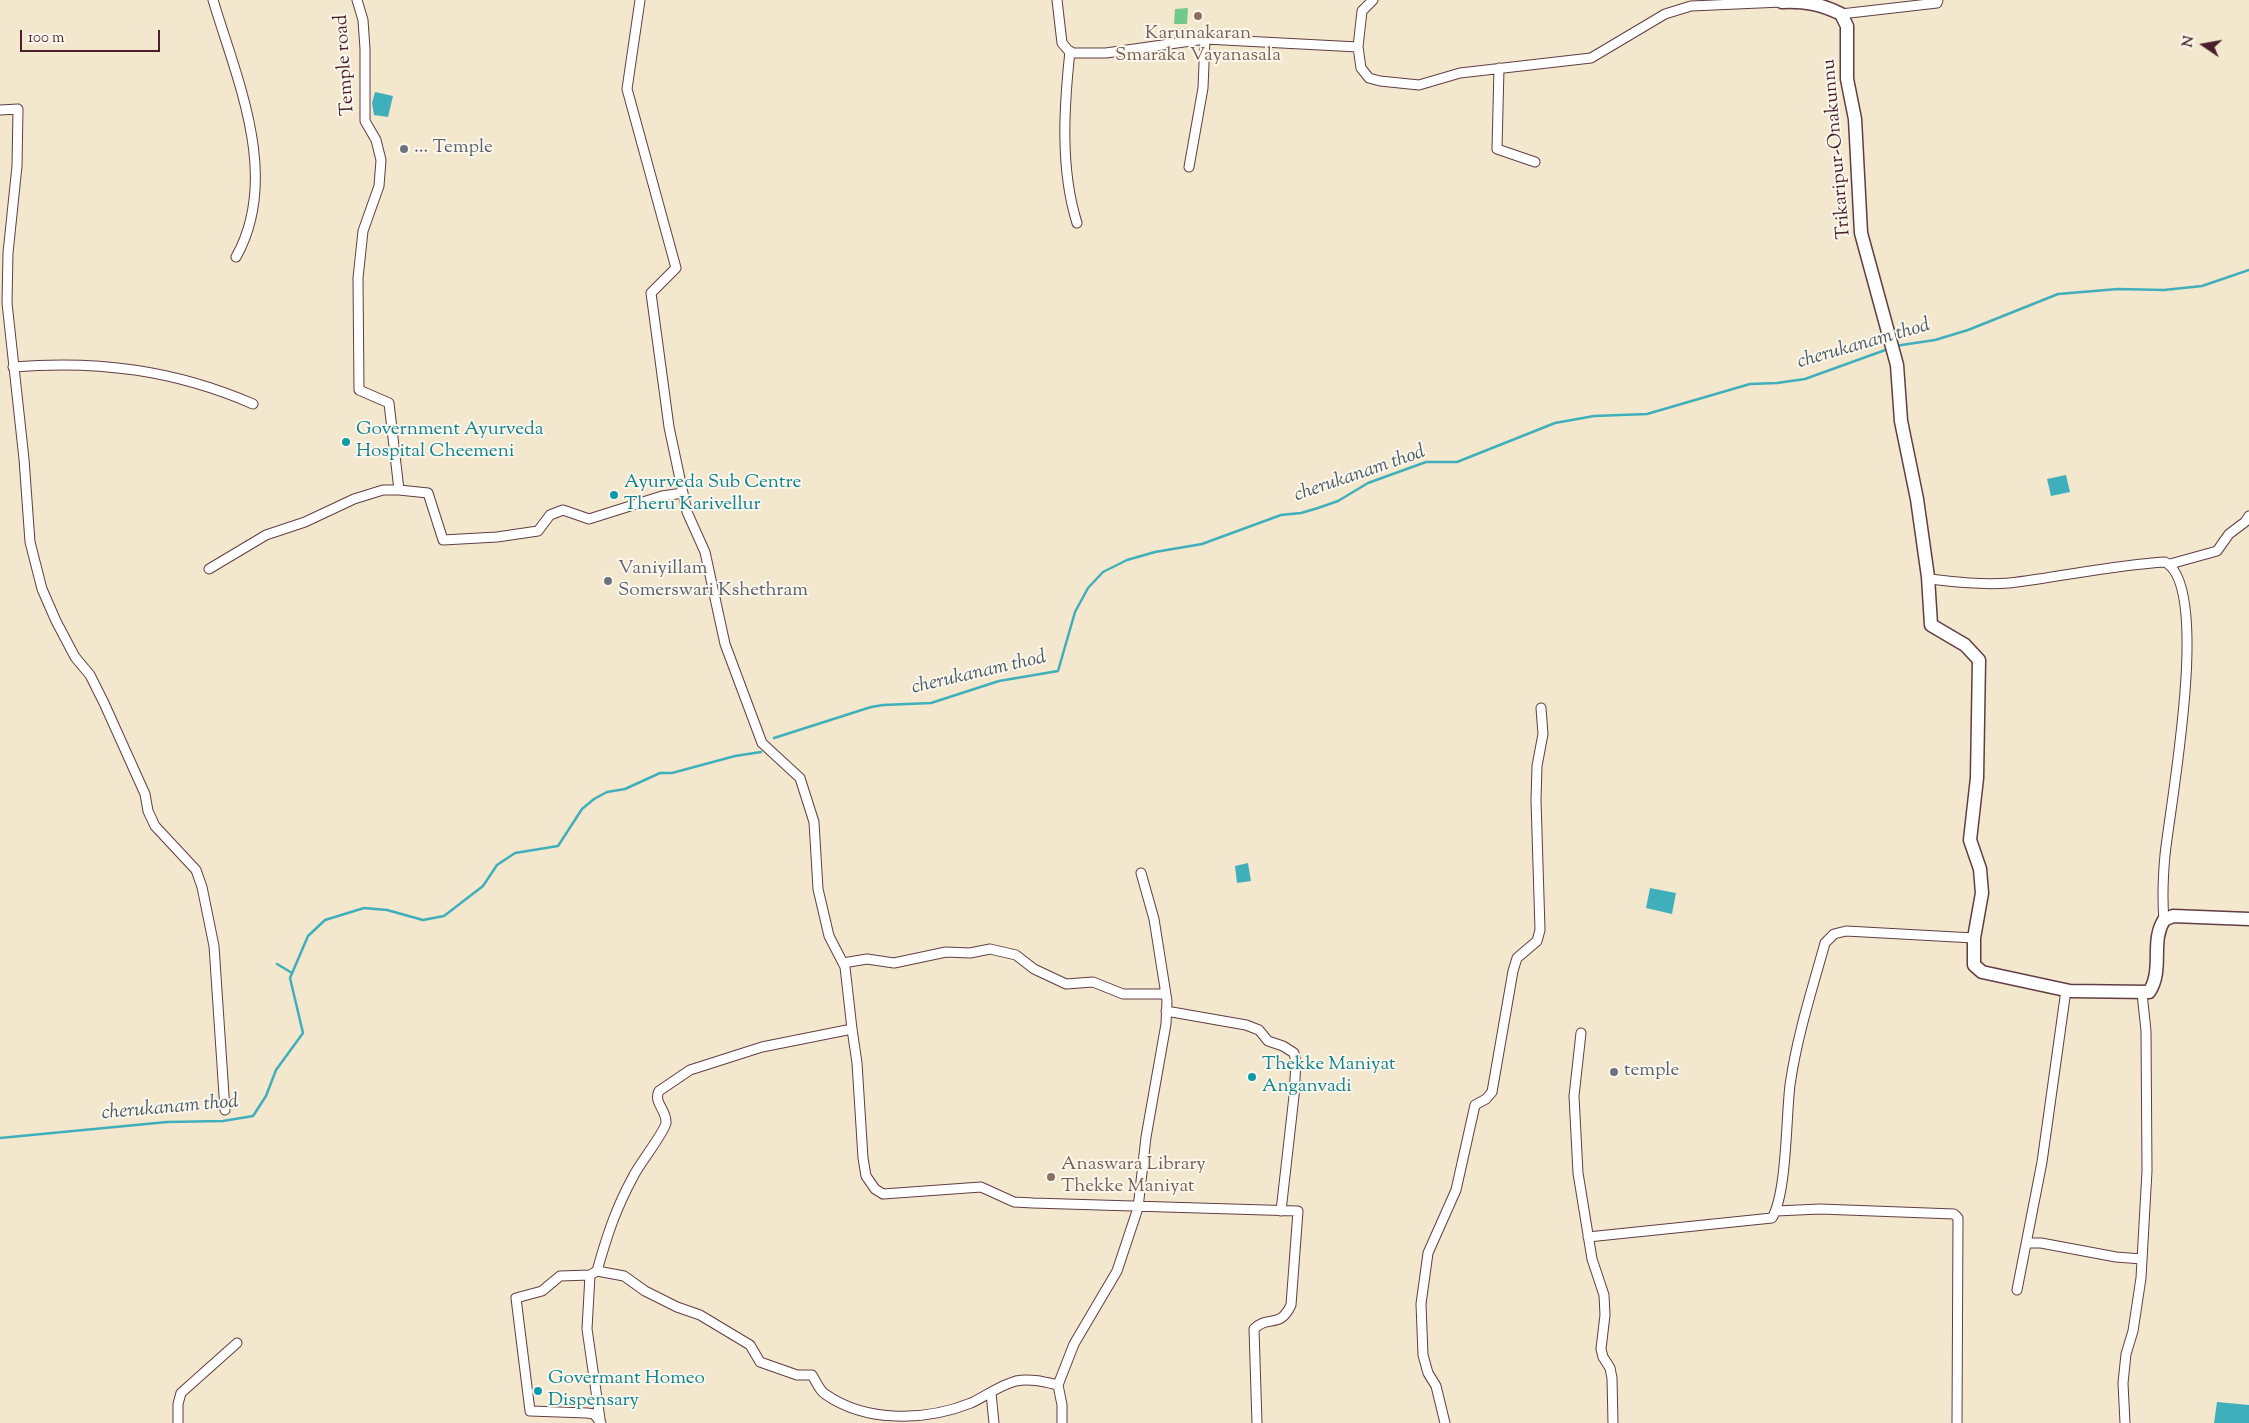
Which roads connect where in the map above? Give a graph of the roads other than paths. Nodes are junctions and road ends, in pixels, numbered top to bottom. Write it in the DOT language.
graph roads {
  1 [pos="213,0"];
  2 [pos="357,0"];
  3 [pos="640,0"];
  4 [pos="1057,0"];
  5 [pos="1373,0"];
  6 [pos="1938,0"];
  7 [pos="1782,1"];
  8 [pos="1841,14"];
  9 [pos="1205,39"];
  10 [pos="1358,47"];
  11 [pos="1070,51"];
  12 [pos="1499,68"];
  13 [pos="0,110"];
  14 [pos="1535,162"];
  15 [pos="1189,167"];
  16 [pos="1077,223"];
  17 [pos="236,257"];
  18 [pos="13,368"];
  19 [pos="253,404"];
  20 [pos="398,490"];
  21 [pos="683,493"];
  22 [pos="2249,516"];
  23 [pos="2170,564"];
  24 [pos="209,569"];
  25 [pos="1929,579"];
  26 [pos="1540,708"];
  27 [pos="1141,873"];
  28 [pos="2249,919"];
  29 [pos="2164,920"];
  30 [pos="1974,938"];
  31 [pos="843,963"];
  32 [pos="2066,990"];
  33 [pos="2142,993"];
  34 [pos="1165,994"];
  35 [pos="1166,1011"];
  36 [pos="852,1029"];
  37 [pos="1580,1033"];
  38 [pos="225,1110"];
  39 [pos="1138,1208"];
  40 [pos="1280,1210"];
  41 [pos="1776,1211"];
  42 [pos="1588,1237"];
  43 [pos="2027,1243"];
  44 [pos="2142,1259"];
  45 [pos="593,1273"];
  46 [pos="2017,1290"];
  47 [pos="237,1343"];
  48 [pos="1058,1385"];
  49 [pos="991,1393"];
  50 [pos="600,1421"];
  51 [pos="178,1423"];
  52 [pos="994,1423"];
  53 [pos="1062,1423"];
  54 [pos="1257,1423"];
  55 [pos="1445,1423"];
  56 [pos="1613,1423"];
  57 [pos="1957,1423"];
  58 [pos="2125,1423"];
  1 -- 17 [label="street"];
  2 -- 20 [label="street, Temple road"];
  3 -- 21 [label="street"];
  4 -- 11 [label="street"];
  5 -- 10 [label="street"];
  6 -- 8 [label="street"];
  7 -- 8 [label="street"];
  7 -- 12 [label="street"];
  8 -- 25 [label="street, Trikaripur-Onakunnu"];
  9 -- 10 [label="street"];
  9 -- 11 [label="street"];
  9 -- 15 [label="street"];
  10 -- 12 [label="street"];
  11 -- 16 [label="street"];
  12 -- 14 [label="street"];
  13 -- 18 [label="street"];
  18 -- 19 [label="street"];
  18 -- 38 [label="street"];
  20 -- 21 [label="street"];
  20 -- 24 [label="street"];
  21 -- 31 [label="street"];
  22 -- 23 [label="street"];
  23 -- 25 [label="street"];
  23 -- 29 [label="street"];
  25 -- 30 [label="street, Trikaripur-Onakunnu"];
  26 -- 55 [label="street"];
  27 -- 34 [label="street"];
  28 -- 29 [label="street"];
  29 -- 33 [label="street"];
  30 -- 32 [label="street"];
  30 -- 41 [label="street"];
  31 -- 34 [label="street"];
  31 -- 36 [label="street"];
  32 -- 33 [label="street"];
  32 -- 43 [label="street"];
  33 -- 44 [label="street"];
  34 -- 35 [label="street"];
  35 -- 39 [label="street"];
  35 -- 40 [label="street"];
  36 -- 39 [label="street"];
  36 -- 45 [label="street"];
  37 -- 42 [label="street"];
  39 -- 40 [label="street"];
  39 -- 48 [label="street"];
  40 -- 54 [label="street"];
  41 -- 42 [label="street"];
  41 -- 57 [label="street"];
  42 -- 56 [label="street"];
  43 -- 44 [label="street"];
  43 -- 46 [label="street"];
  44 -- 58 [label="street"];
  45 -- 49 [label="street"];
  45 -- 50 [label="street"];
  45 -- 50 [label="street"];
  47 -- 51 [label="street"];
  48 -- 49 [label="street"];
  48 -- 53 [label="street"];
  49 -- 52 [label="street"];
}
